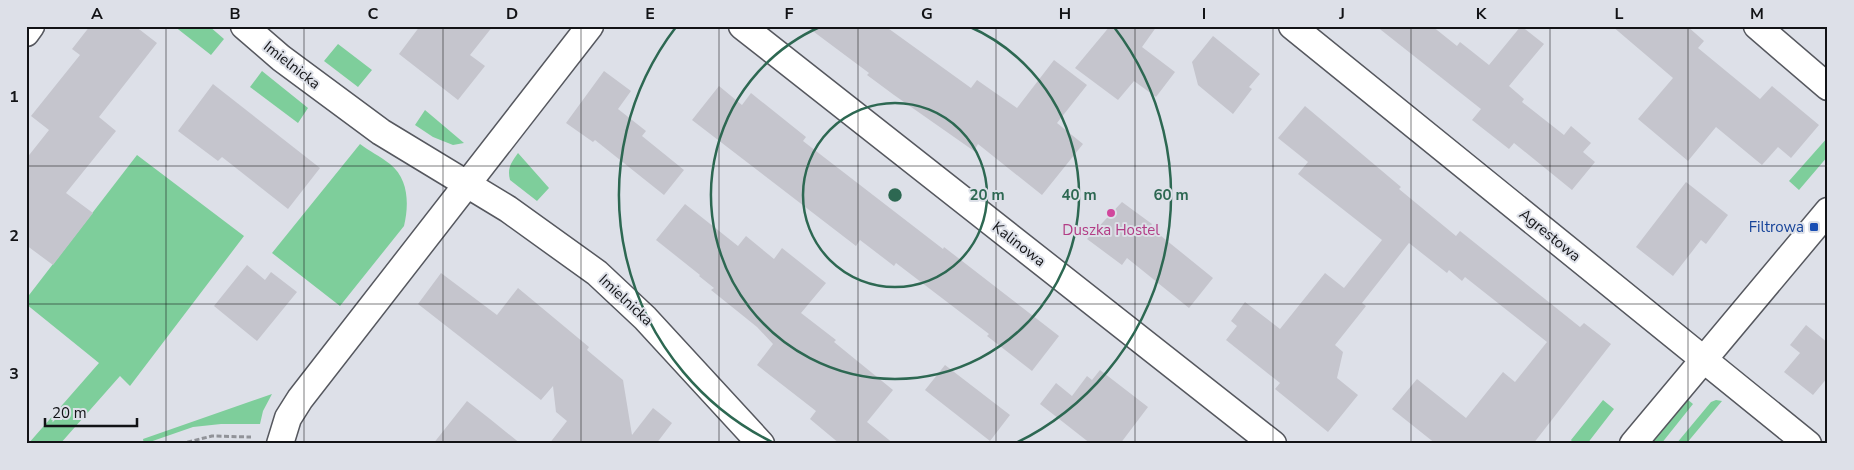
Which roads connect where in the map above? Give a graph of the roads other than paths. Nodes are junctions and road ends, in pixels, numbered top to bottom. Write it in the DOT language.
graph roads {
  1 [pos="31,26"];
  2 [pos="244,26"];
  3 [pos="590,26"];
  4 [pos="743,26"];
  5 [pos="1292,26"];
  6 [pos="1757,26"];
  7 [pos="26,33"];
  8 [pos="1828,87"];
  9 [pos="468,184"];
  10 [pos="1828,211"];
  11 [pos="1704,359"];
  12 [pos="280,442"];
  13 [pos="761,444"];
  14 [pos="1273,444"];
  15 [pos="1633,444"];
  16 [pos="1808,444"];
  1 -- 7 [label="street"];
  2 -- 9 [label="street, Imielnicka"];
  3 -- 9 [label="street"];
  4 -- 14 [label="street, Kalinowa"];
  5 -- 11 [label="street, Agrestowa"];
  6 -- 8 [label="street"];
  9 -- 12 [label="street"];
  9 -- 13 [label="street, Imielnicka"];
  10 -- 11 [label="street"];
  11 -- 15 [label="street"];
  11 -- 16 [label="street, Agrestowa"];
}
